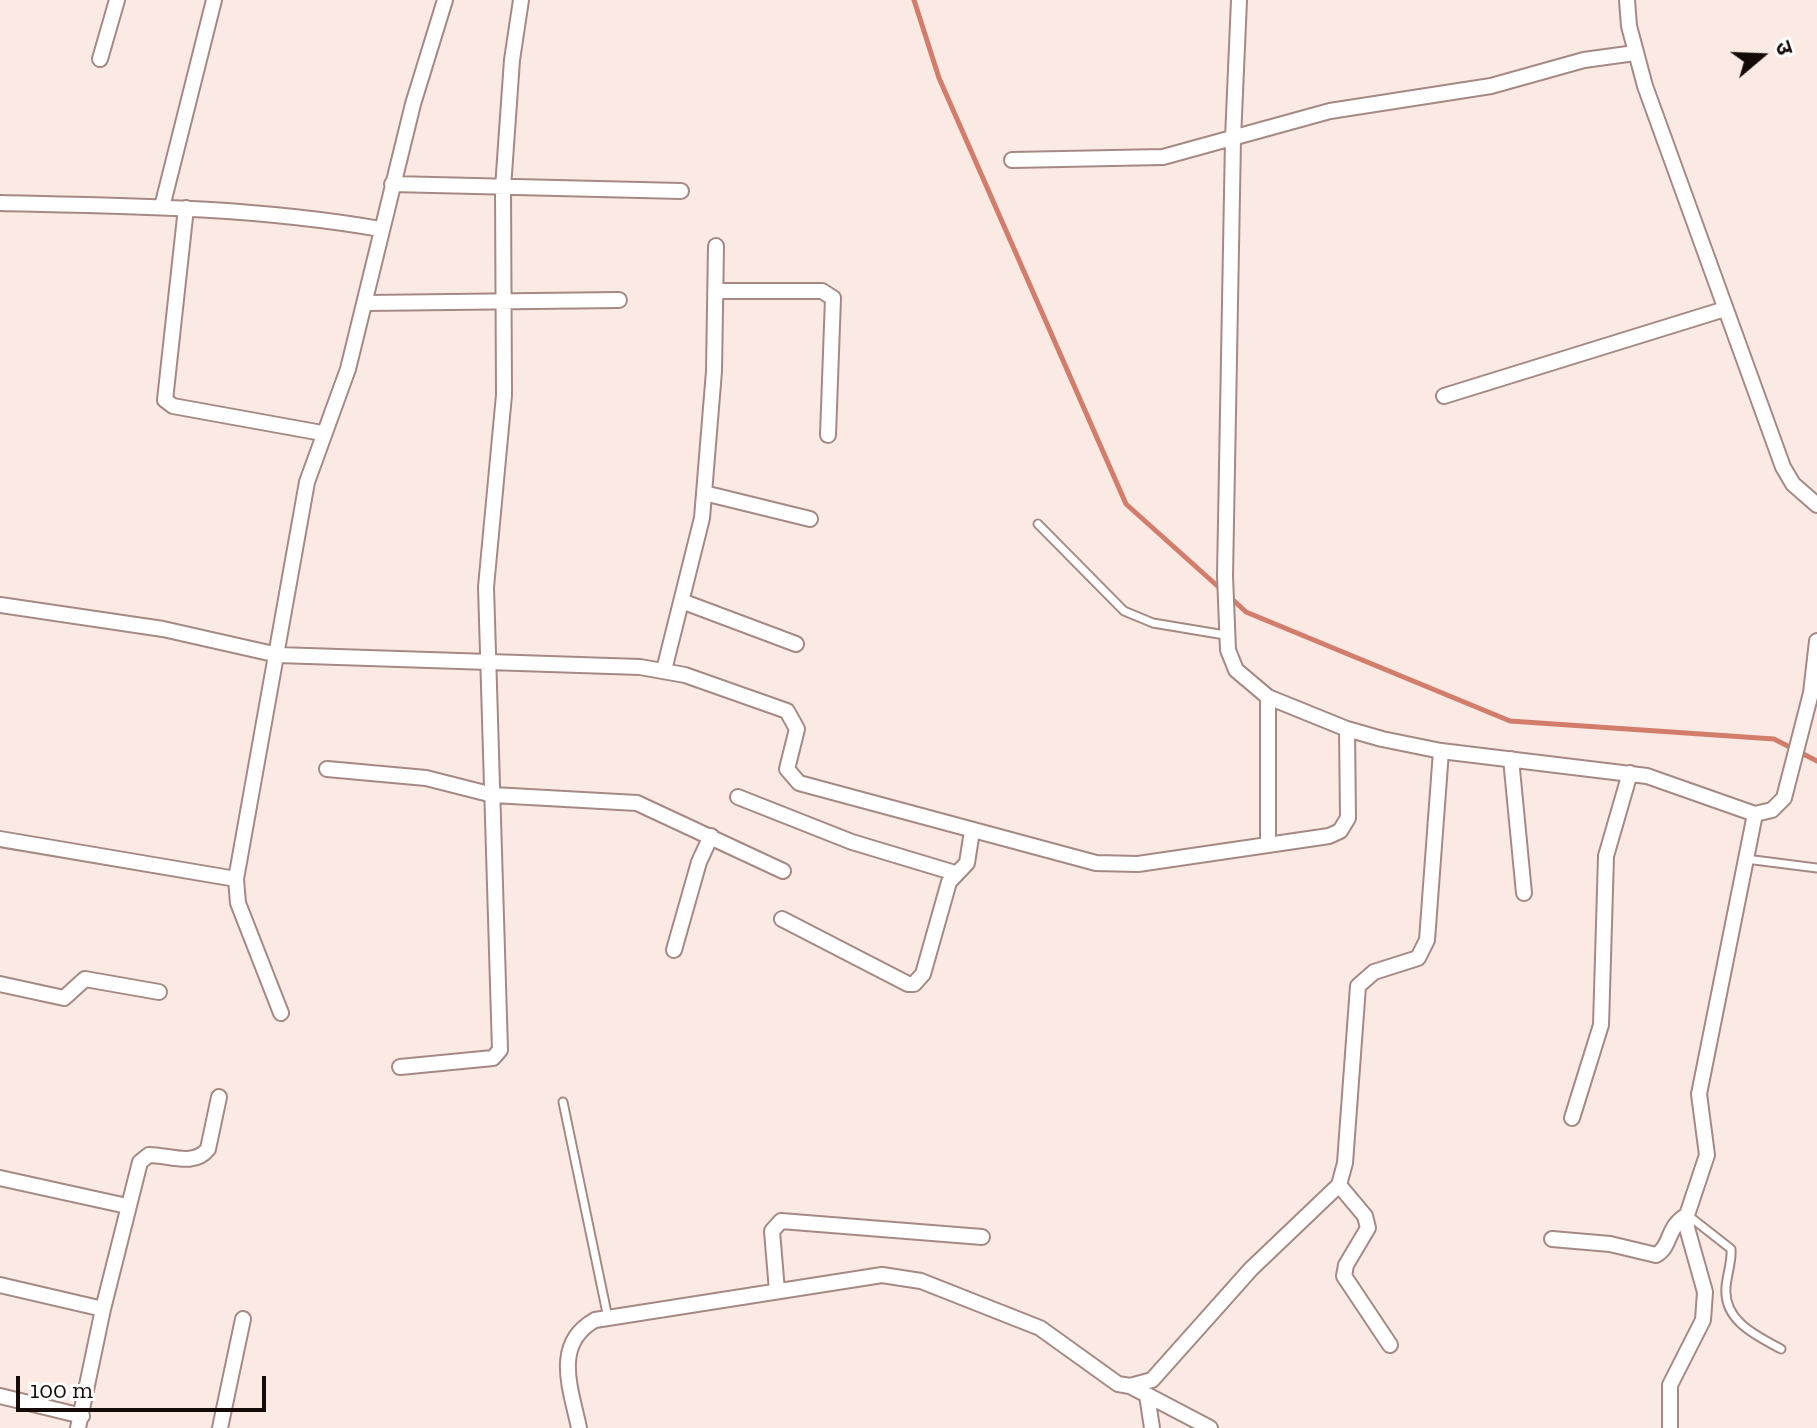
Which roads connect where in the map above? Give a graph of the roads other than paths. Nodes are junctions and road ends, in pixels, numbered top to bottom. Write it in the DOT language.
graph roads {
  1 [pos="117,0"];
  2 [pos="214,0"];
  3 [pos="445,0"];
  4 [pos="521,0"];
  5 [pos="1239,0"];
  6 [pos="1627,0"];
  7 [pos="1635,53"];
  8 [pos="100,59"];
  9 [pos="1233,139"];
  10 [pos="1012,160"];
  11 [pos="392,184"];
  12 [pos="503,188"];
  13 [pos="681,191"];
  14 [pos="0,203"];
  15 [pos="162,207"];
  16 [pos="186,208"];
  17 [pos="380,229"];
  18 [pos="716,246"];
  19 [pos="716,291"];
  20 [pos="619,300"];
  21 [pos="502,301"];
  22 [pos="366,303"];
  23 [pos="1725,309"];
  24 [pos="1444,396"];
  25 [pos="322,433"];
  26 [pos="828,435"];
  27 [pos="704,493"];
  28 [pos="1817,505"];
  29 [pos="810,519"];
  30 [pos="1038,524"];
  31 [pos="684,602"];
  32 [pos="0,605"];
  33 [pos="1225,635"];
  34 [pos="1817,641"];
  35 [pos="796,644"];
  36 [pos="278,655"];
  37 [pos="489,663"];
  38 [pos="664,670"];
  39 [pos="1814,695"];
  40 [pos="1268,697"];
  41 [pos="1347,729"];
  42 [pos="1441,751"];
  43 [pos="1511,759"];
  44 [pos="327,769"];
  45 [pos="1630,773"];
  46 [pos="493,795"];
  47 [pos="738,797"];
  48 [pos="1755,814"];
  49 [pos="972,831"];
  50 [pos="711,836"];
  51 [pos="0,839"];
  52 [pos="1268,845"];
  53 [pos="1746,859"];
  54 [pos="1817,868"];
  55 [pos="783,871"];
  56 [pos="955,873"];
  57 [pos="236,879"];
  58 [pos="1524,893"];
  59 [pos="782,919"];
  60 [pos="674,950"];
  61 [pos="0,984"];
  62 [pos="159,992"];
  63 [pos="281,1013"];
  64 [pos="400,1067"];
  65 [pos="219,1097"];
  66 [pos="563,1102"];
  67 [pos="1572,1118"];
  68 [pos="0,1178"];
  69 [pos="1339,1185"];
  70 [pos="127,1206"];
  71 [pos="1687,1215"];
  72 [pos="982,1237"];
  73 [pos="1552,1239"];
  74 [pos="0,1285"];
  75 [pos="777,1291"];
  76 [pos="103,1309"];
  77 [pos="608,1318"];
  78 [pos="243,1319"];
  79 [pos="1390,1345"];
  80 [pos="1781,1349"];
  81 [pos="1130,1386"];
  82 [pos="1147,1395"];
  83 [pos="0,1396"];
  84 [pos="80,1422"];
  85 [pos="220,1428"];
  86 [pos="579,1428"];
  87 [pos="1152,1428"];
  88 [pos="1210,1428"];
  89 [pos="1670,1428"];
  1 -- 8 [label="street"];
  2 -- 15 [label="street"];
  3 -- 11 [label="street"];
  4 -- 12 [label="street"];
  5 -- 9 [label="street"];
  6 -- 7 [label="street"];
  7 -- 9 [label="street"];
  7 -- 23 [label="street"];
  9 -- 10 [label="street"];
  9 -- 33 [label="street"];
  11 -- 12 [label="street"];
  11 -- 17 [label="street"];
  12 -- 13 [label="street"];
  12 -- 21 [label="street"];
  14 -- 15 [label="street"];
  15 -- 16 [label="street"];
  16 -- 17 [label="street"];
  16 -- 25 [label="street"];
  17 -- 22 [label="street"];
  18 -- 19 [label="street"];
  19 -- 26 [label="street"];
  19 -- 27 [label="street"];
  20 -- 21 [label="street"];
  21 -- 22 [label="street"];
  21 -- 37 [label="street"];
  22 -- 25 [label="street"];
  23 -- 24 [label="street"];
  23 -- 28 [label="street"];
  25 -- 36 [label="street"];
  27 -- 29 [label="street"];
  27 -- 31 [label="street"];
  30 -- 33 [label="lane"];
  31 -- 35 [label="street"];
  31 -- 38 [label="street"];
  32 -- 36 [label="street"];
  33 -- 40 [label="street"];
  34 -- 39 [label="street"];
  36 -- 37 [label="street"];
  36 -- 57 [label="street"];
  37 -- 38 [label="street"];
  37 -- 46 [label="street"];
  38 -- 49 [label="street"];
  39 -- 48 [label="street"];
  40 -- 41 [label="street"];
  40 -- 52 [label="street"];
  41 -- 42 [label="street"];
  41 -- 52 [label="street"];
  42 -- 43 [label="street"];
  42 -- 69 [label="street"];
  43 -- 45 [label="street"];
  43 -- 58 [label="street"];
  44 -- 46 [label="street"];
  45 -- 48 [label="street"];
  45 -- 67 [label="street"];
  46 -- 50 [label="street"];
  46 -- 64 [label="street"];
  47 -- 56 [label="street"];
  48 -- 53 [label="street"];
  49 -- 52 [label="street"];
  49 -- 56 [label="street"];
  50 -- 55 [label="street"];
  50 -- 60 [label="street"];
  51 -- 57 [label="street"];
  53 -- 54 [label="lane"];
  53 -- 71 [label="street"];
  56 -- 59 [label="street"];
  57 -- 63 [label="street"];
  61 -- 62 [label="street"];
  65 -- 70 [label="street"];
  66 -- 77 [label="lane"];
  68 -- 70 [label="street"];
  69 -- 79 [label="street"];
  69 -- 81 [label="street"];
  70 -- 76 [label="street"];
  71 -- 73 [label="street"];
  71 -- 80 [label="lane"];
  71 -- 89 [label="street"];
  72 -- 75 [label="street"];
  74 -- 76 [label="street"];
  75 -- 77 [label="street"];
  75 -- 81 [label="street"];
  76 -- 84 [label="street"];
  77 -- 86 [label="street"];
  78 -- 85 [label="street"];
  81 -- 82 [label="street"];
  82 -- 87 [label="street"];
  82 -- 88 [label="street"];
  83 -- 84 [label="street"];
}
